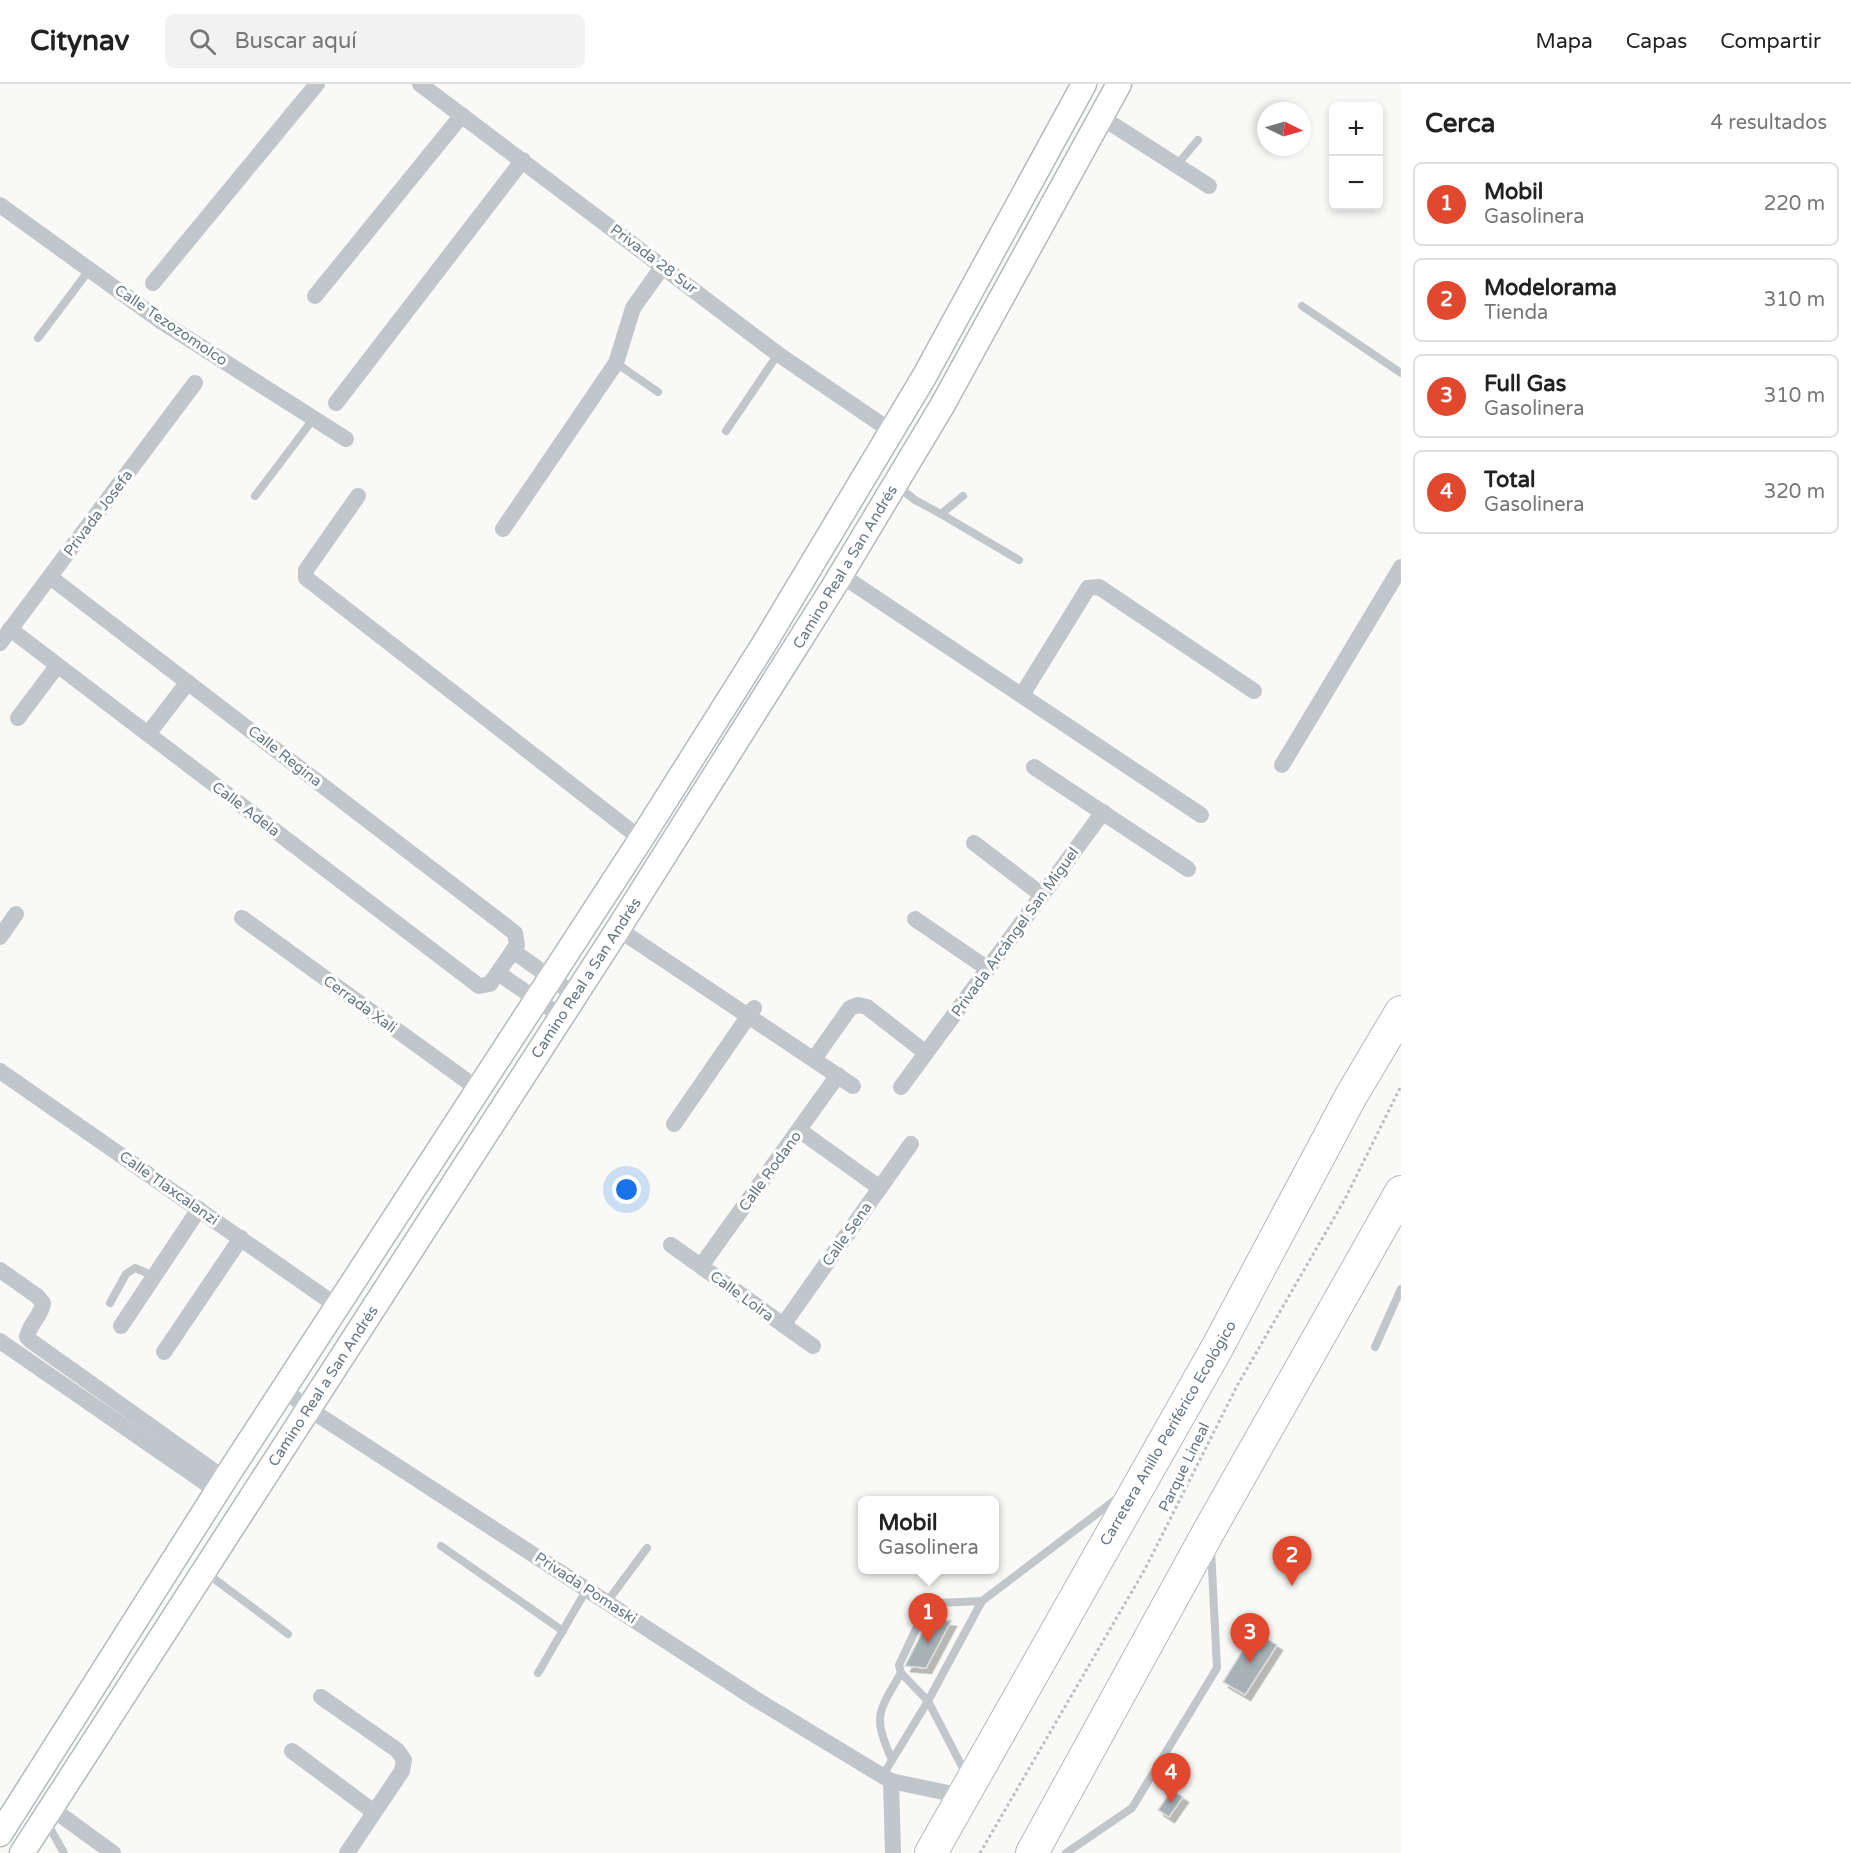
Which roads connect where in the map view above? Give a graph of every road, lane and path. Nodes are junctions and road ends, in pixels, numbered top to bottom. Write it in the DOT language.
graph roads {
  1 [pos="316,84"];
  2 [pos="420,84"];
  3 [pos="1084,84"];
  4 [pos="1119,84"];
  5 [pos="462,115"];
  6 [pos="1101,117"];
  7 [pos="1198,141"];
  8 [pos="524,160"];
  9 [pos="1176,166"];
  10 [pos="1209,186"];
  11 [pos="0,205"];
  12 [pos="663,266"];
  13 [pos="90,269"];
  14 [pos="153,283"];
  15 [pos="315,296"];
  16 [pos="1302,306"];
  17 [pos="38,338"];
  18 [pos="778,354"];
  19 [pos="616,363"];
  20 [pos="1401,373"];
  21 [pos="924,377"];
  22 [pos="195,383"];
  23 [pos="950,392"];
  24 [pos="658,393"];
  25 [pos="336,404"];
  26 [pos="315,417"];
  27 [pos="726,431"];
  28 [pos="891,431"];
  29 [pos="346,439"];
  30 [pos="895,484"];
  31 [pos="255,496"];
  32 [pos="358,496"];
  33 [pos="963,496"];
  34 [pos="941,514"];
  35 [pos="503,529"];
  36 [pos="1019,560"];
  37 [pos="1401,567"];
  38 [pos="841,574"];
  39 [pos="50,577"];
  40 [pos="10,629"];
  41 [pos="0,643"];
  42 [pos="57,666"];
  43 [pos="188,681"];
  44 [pos="1254,691"];
  45 [pos="1022,696"];
  46 [pos="18,718"];
  47 [pos="148,734"];
  48 [pos="1282,765"];
  49 [pos="1034,767"];
  50 [pos="1103,812"];
  51 [pos="1201,816"];
  52 [pos="641,839"];
  53 [pos="974,843"];
  54 [pos="1188,869"];
  55 [pos="1042,895"];
  56 [pos="16,914"];
  57 [pos="242,918"];
  58 [pos="915,920"];
  59 [pos="621,924"];
  60 [pos="0,937"];
  61 [pos="515,945"];
  62 [pos="988,969"];
  63 [pos="498,973"];
  64 [pos="550,978"];
  65 [pos="574,995"];
  66 [pos="537,999"];
  67 [pos="751,1012"];
  68 [pos="1401,1012"];
  69 [pos="561,1016"];
  70 [pos="927,1053"];
  71 [pos="814,1059"];
  72 [pos="0,1071"];
  73 [pos="838,1075"];
  74 [pos="853,1086"];
  75 [pos="1401,1086"];
  76 [pos="901,1087"];
  77 [pos="478,1089"];
  78 [pos="674,1124"];
  79 [pos="799,1130"];
  80 [pos="911,1144"];
  81 [pos="880,1188"];
  82 [pos="1401,1192"];
  83 [pos="199,1209"];
  84 [pos="241,1238"];
  85 [pos="671,1245"];
  86 [pos="701,1266"];
  87 [pos="0,1270"];
  88 [pos="154,1276"];
  89 [pos="1401,1289"];
  90 [pos="110,1303"];
  91 [pos="337,1306"];
  92 [pos="783,1325"];
  93 [pos="121,1326"];
  94 [pos="0,1341"];
  95 [pos="813,1346"];
  96 [pos="1375,1347"];
  97 [pos="164,1352"];
  98 [pos="284,1389"];
  99 [pos="309,1409"];
  100 [pos="1141,1480"];
  101 [pos="221,1485"];
  102 [pos="1210,1529"];
  103 [pos="441,1546"];
  104 [pos="647,1548"];
  105 [pos="204,1571"];
  106 [pos="154,1589"];
  107 [pos="587,1589"];
  108 [pos="982,1601"];
  109 [pos="607,1602"];
  110 [pos="181,1606"];
  111 [pos="563,1631"];
  112 [pos="288,1634"];
  113 [pos="538,1673"];
  114 [pos="901,1673"];
  115 [pos="321,1697"];
  116 [pos="928,1701"];
  117 [pos="292,1751"];
  118 [pos="892,1760"];
  119 [pos="887,1778"];
  120 [pos="966,1789"];
  121 [pos="374,1812"];
  122 [pos="48,1813"];
  123 [pos="0,1834"];
  124 [pos="22,1853"];
  125 [pos="64,1853"];
  126 [pos="113,1853"];
  127 [pos="347,1853"];
  128 [pos="893,1853"];
  129 [pos="931,1853"];
  130 [pos="980,1853"];
  131 [pos="1032,1853"];
  132 [pos="1066,1853"];
  1 -- 14 [label="street"];
  2 -- 5 [label="street, Privada 28 Sur"];
  3 -- 21 [label="main road, Camino Real a San Andrés"];
  4 -- 6 [label="main road, Camino Real a San Andrés"];
  5 -- 8 [label="street, Privada 28 Sur"];
  5 -- 15 [label="street"];
  6 -- 9 [label="street"];
  6 -- 23 [label="main road, Camino Real a San Andrés"];
  7 -- 9 [label="lane"];
  8 -- 12 [label="street, Privada 28 Sur"];
  8 -- 25 [label="street"];
  9 -- 10 [label="street"];
  11 -- 13 [label="street, Calle Tezozomolco"];
  12 -- 18 [label="street, Privada 28 Sur"];
  12 -- 19 [label="street"];
  13 -- 17 [label="lane"];
  13 -- 26 [label="street, Calle Tezozomolco"];
  16 -- 20 [label="lane"];
  18 -- 27 [label="lane"];
  18 -- 28 [label="street, Privada 28 Sur"];
  19 -- 24 [label="lane"];
  19 -- 35 [label="street"];
  21 -- 23 [label="main road"];
  21 -- 28 [label="main road, Camino Real a San Andrés"];
  22 -- 39 [label="street, Privada Josefa"];
  23 -- 30 [label="main road, Camino Real a San Andrés"];
  26 -- 29 [label="street, Calle Tezozomolco"];
  26 -- 31 [label="lane"];
  28 -- 52 [label="main road, Camino Real a San Andrés"];
  30 -- 34 [label="lane"];
  30 -- 38 [label="main road, Camino Real a San Andrés"];
  32 -- 52 [label="street"];
  33 -- 34 [label="lane"];
  34 -- 36 [label="lane"];
  37 -- 48 [label="street"];
  38 -- 45 [label="street"];
  38 -- 59 [label="main road, Camino Real a San Andrés"];
  39 -- 40 [label="street, Privada Josefa"];
  39 -- 43 [label="street, Calle Regina"];
  40 -- 41 [label="street, Privada Josefa"];
  40 -- 42 [label="street, Calle Adela"];
  42 -- 46 [label="street"];
  42 -- 47 [label="street, Calle Adela"];
  43 -- 47 [label="street"];
  43 -- 61 [label="street, Calle Regina"];
  44 -- 45 [label="street"];
  45 -- 51 [label="street"];
  47 -- 63 [label="street, Calle Adela"];
  49 -- 50 [label="street"];
  50 -- 54 [label="street"];
  50 -- 55 [label="street, Privada Arcángel San Miguel"];
  52 -- 64 [label="main road, Camino Real a San Andrés"];
  53 -- 55 [label="street"];
  55 -- 62 [label="street, Privada Arcángel San Miguel"];
  56 -- 60 [label="street"];
  57 -- 77 [label="street, Cerrada Xali"];
  58 -- 62 [label="street"];
  59 -- 65 [label="main road, Camino Real a San Andrés"];
  59 -- 67 [label="street"];
  61 -- 63 [label="street"];
  61 -- 64 [label="street, Calle Regina"];
  62 -- 70 [label="street, Privada Arcángel San Miguel"];
  63 -- 66 [label="street"];
  64 -- 65 [label="street, Calle Regina"];
  64 -- 66 [label="main road, Camino Real a San Andrés"];
  65 -- 69 [label="main road, Camino Real a San Andrés"];
  66 -- 69 [label="street"];
  66 -- 77 [label="main road, Camino Real a San Andrés"];
  67 -- 71 [label="street"];
  67 -- 78 [label="street"];
  68 -- 100 [label="highway, Carretera Anillo Periférico Ecológico"];
  69 -- 99 [label="main road, Camino Real a San Andrés"];
  70 -- 71 [label="street"];
  70 -- 76 [label="street, Privada Arcángel San Miguel"];
  71 -- 73 [label="street"];
  72 -- 83 [label="street, Calle Tlaxcalanzi"];
  73 -- 74 [label="street"];
  73 -- 79 [label="street, Calle Rodano"];
  75 -- 130 [label="path, Parque Lineal"];
  77 -- 91 [label="main road, Camino Real a San Andrés"];
  79 -- 81 [label="street"];
  79 -- 86 [label="street, Calle Rodano"];
  80 -- 81 [label="street, Calle Sena"];
  81 -- 92 [label="street, Calle Sena"];
  82 -- 102 [label="highway"];
  83 -- 84 [label="street, Calle Tlaxcalanzi"];
  83 -- 88 [label="street"];
  84 -- 91 [label="street, Calle Tlaxcalanzi"];
  84 -- 97 [label="street"];
  85 -- 86 [label="street, Calle Loira"];
  86 -- 92 [label="street, Calle Loira"];
  87 -- 101 [label="street"];
  88 -- 90 [label="lane"];
  88 -- 93 [label="street"];
  89 -- 96 [label="lane"];
  91 -- 98 [label="main road, Camino Real a San Andrés"];
  92 -- 95 [label="street, Calle Loira"];
  94 -- 101 [label="street"];
  98 -- 99 [label="street, Privada Pomaski"];
  98 -- 101 [label="main road, Camino Real a San Andrés"];
  99 -- 105 [label="main road, Camino Real a San Andrés"];
  99 -- 107 [label="street, Privada Pomaski"];
  100 -- 108 [label="lane"];
  100 -- 120 [label="highway, Carretera Anillo Periférico Ecológico"];
  101 -- 106 [label="main road, Camino Real a San Andrés"];
  102 -- 131 [label="highway"];
  102 -- 132 [label="lane"];
  103 -- 111 [label="lane"];
  104 -- 109 [label="lane"];
  105 -- 110 [label="main road, Camino Real a San Andrés"];
  105 -- 112 [label="lane"];
  106 -- 110 [label="main road"];
  106 -- 123 [label="main road, Camino Real a San Andrés"];
  107 -- 109 [label="street, Privada Pomaski"];
  107 -- 111 [label="lane"];
  108 -- 114 [label="lane"];
  108 -- 116 [label="lane"];
  109 -- 119 [label="street, Privada Pomaski"];
  110 -- 122 [label="main road, Camino Real a San Andrés"];
  111 -- 113 [label="lane"];
  114 -- 116 [label="lane"];
  114 -- 118 [label="lane"];
  115 -- 121 [label="street"];
  116 -- 118 [label="lane"];
  116 -- 120 [label="lane"];
  117 -- 121 [label="street"];
  118 -- 119 [label="lane"];
  119 -- 120 [label="street, Privada Pomaski"];
  119 -- 128 [label="street"];
  120 -- 129 [label="highway, Carretera Anillo Periférico Ecológico"];
  121 -- 127 [label="street"];
  122 -- 124 [label="main road, Camino Real a San Andrés"];
  122 -- 125 [label="lane"];
  122 -- 126 [label="street"];
}
